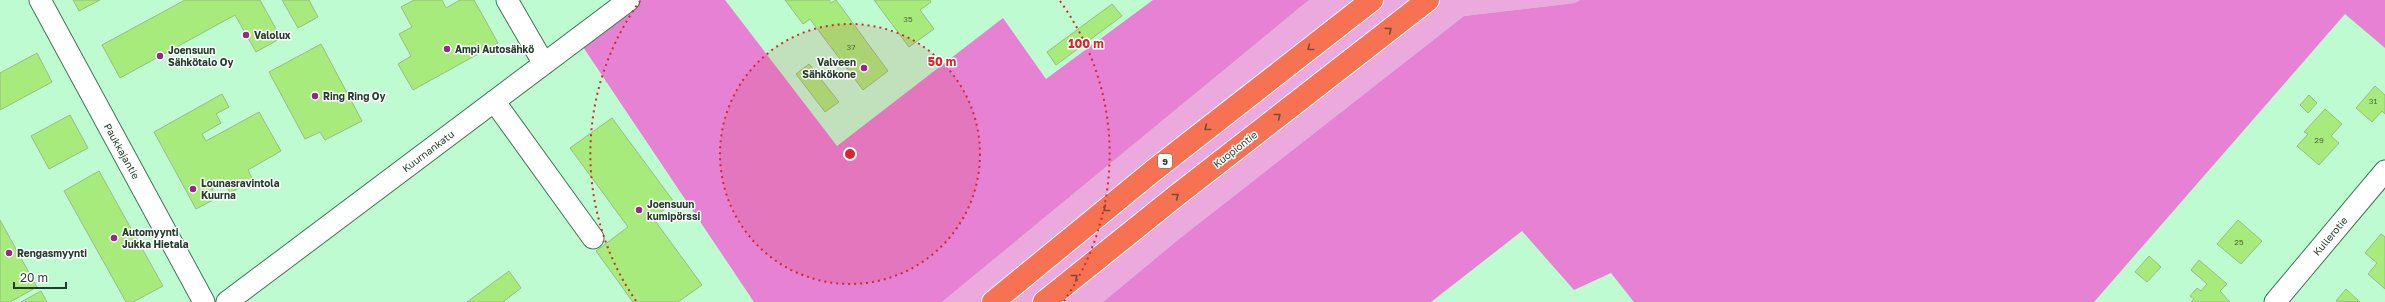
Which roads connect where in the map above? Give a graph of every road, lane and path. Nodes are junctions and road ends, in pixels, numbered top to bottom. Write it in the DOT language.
graph roads {
  1 [pos="40,0"];
  2 [pos="507,0"];
  3 [pos="629,0"];
  4 [pos="1372,0"];
  5 [pos="1423,5"];
  6 [pos="544,64"];
  7 [pos="494,101"];
  8 [pos="2385,171"];
  9 [pos="593,238"];
  10 [pos="204,302"];
  11 [pos="227,302"];
  12 [pos="993,302"];
  13 [pos="1044,302"];
  14 [pos="2275,302"];
  1 -- 10 [label="street, Paukkajantie"];
  2 -- 6 [label="street"];
  3 -- 6 [label="street, Kuurnankatu"];
  4 -- 12 [label="highway, 9, one-way"];
  13 -- 5 [label="highway, Kuopiontie, one-way"];
  6 -- 7 [label="street, Kuurnankatu"];
  7 -- 9 [label="street"];
  7 -- 11 [label="street, Kuurnankatu"];
  8 -- 14 [label="street, Kullerotie"];
}
